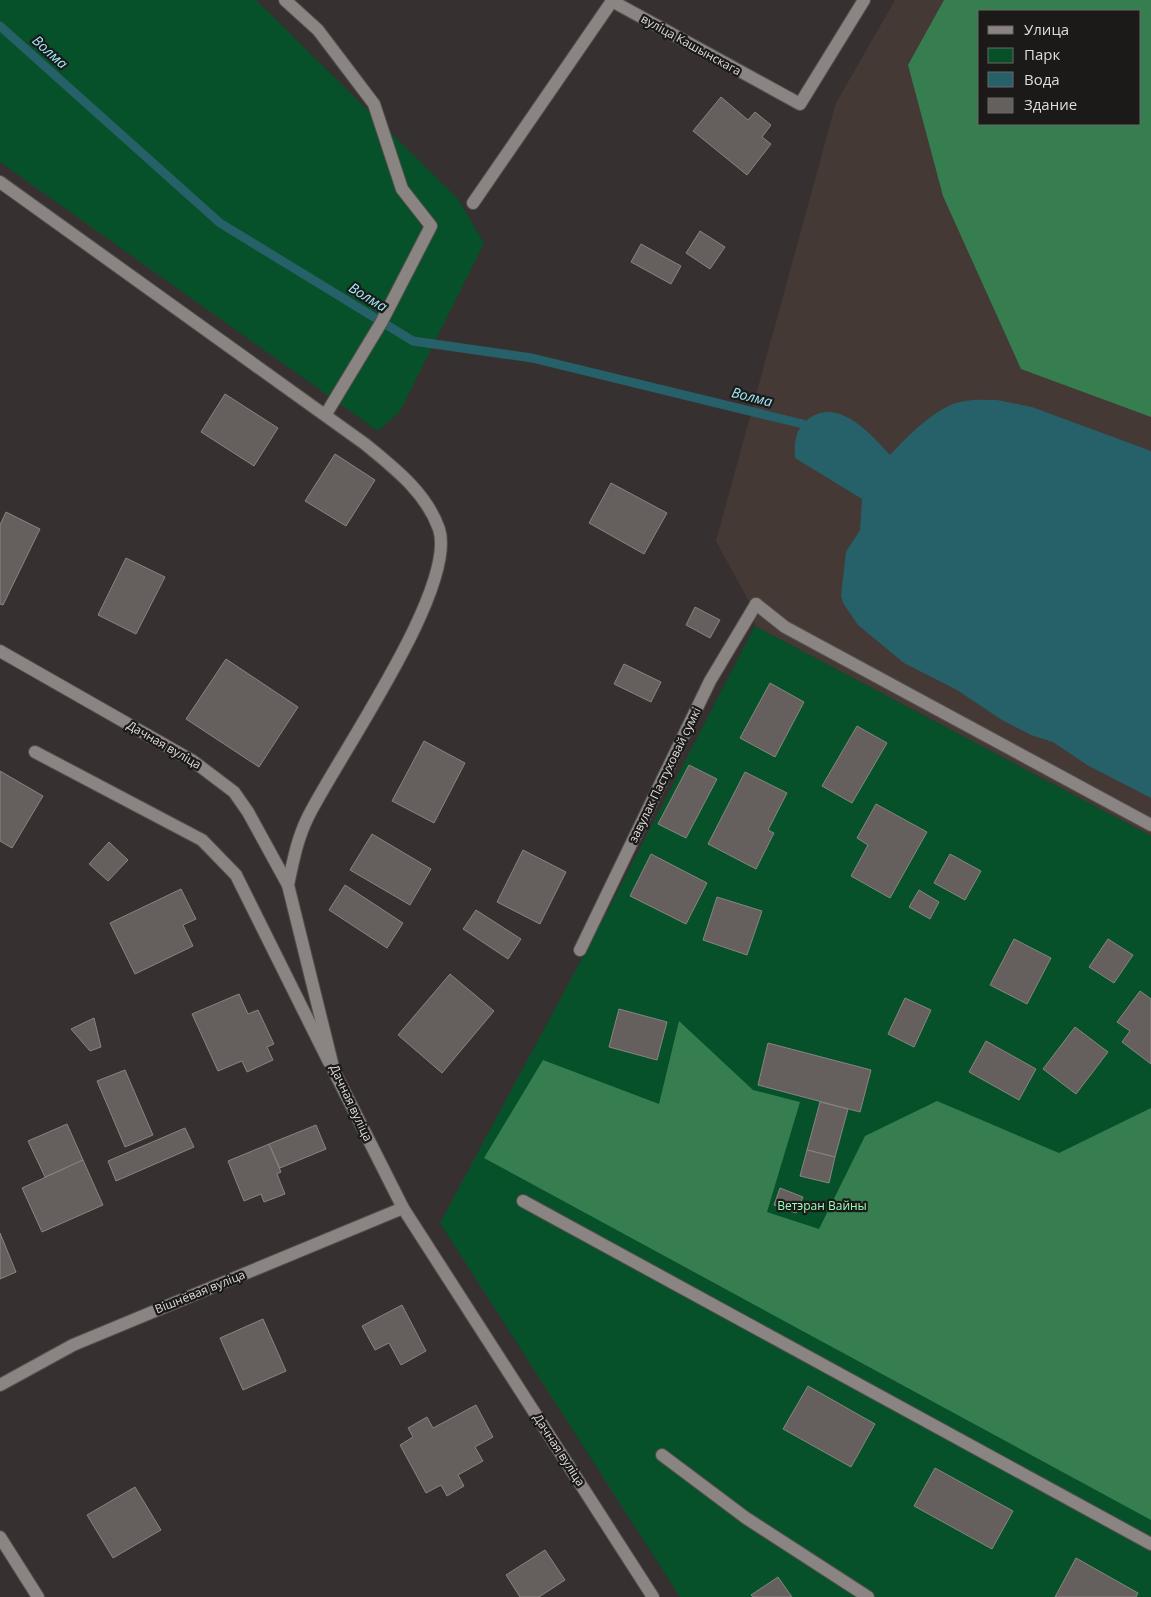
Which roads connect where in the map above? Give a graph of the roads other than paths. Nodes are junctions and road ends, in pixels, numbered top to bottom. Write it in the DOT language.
graph roads {
  1 [pos="285,0"];
  2 [pos="864,0"];
  3 [pos="0,182"];
  4 [pos="474,203"];
  5 [pos="326,414"];
  6 [pos="0,651"];
  7 [pos="34,752"];
  8 [pos="1151,825"];
  9 [pos="288,886"];
  10 [pos="580,950"];
  11 [pos="334,1071"];
  12 [pos="523,1201"];
  13 [pos="403,1208"];
  14 [pos="0,1385"];
  15 [pos="662,1455"];
  16 [pos="0,1537"];
  17 [pos="1151,1544"];
  18 [pos="38,1597"];
  19 [pos="653,1597"];
  20 [pos="868,1597"];
  1 -- 5 [label="street"];
  2 -- 4 [label="street, вуліца Кашынскага"];
  3 -- 5 [label="street"];
  5 -- 9 [label="street"];
  6 -- 9 [label="street, Дачная вуліца"];
  7 -- 11 [label="street"];
  8 -- 10 [label="street, завулак Пастуховай сумкі"];
  9 -- 11 [label="street, Дачная вуліца"];
  11 -- 13 [label="street, Дачная вуліца"];
  12 -- 17 [label="street"];
  13 -- 14 [label="street, Вішнёвая вуліца"];
  13 -- 19 [label="street, Дачная вуліца"];
  15 -- 20 [label="street"];
  16 -- 18 [label="street"];
}
